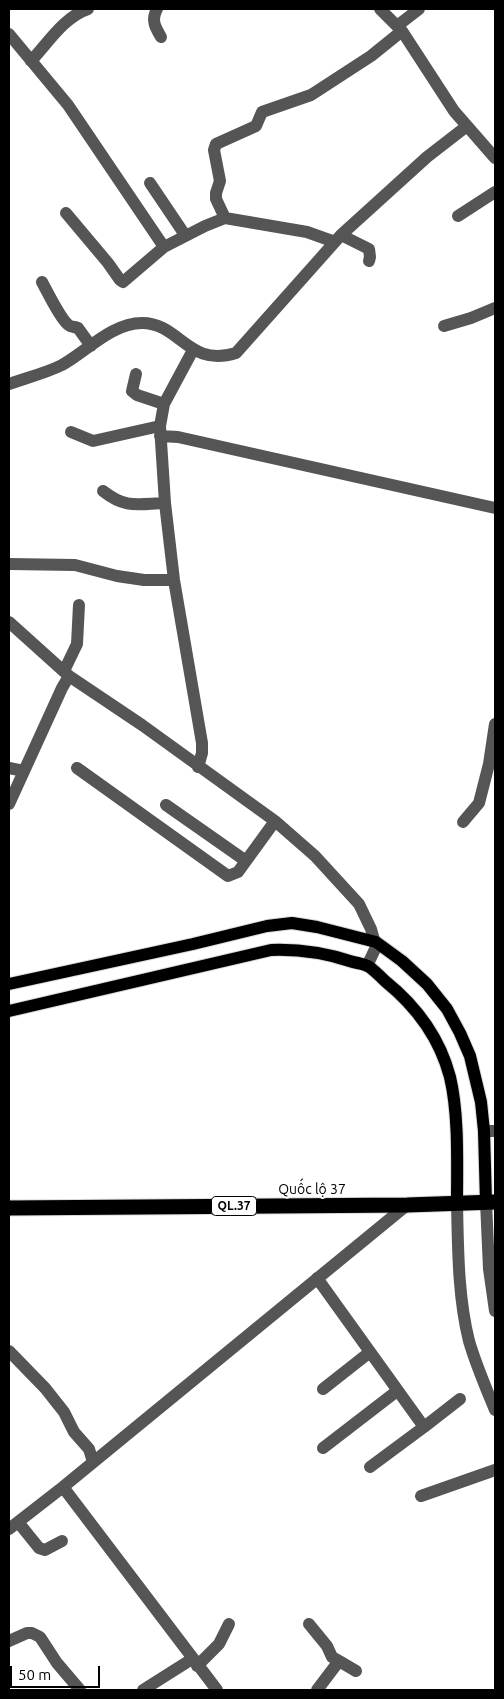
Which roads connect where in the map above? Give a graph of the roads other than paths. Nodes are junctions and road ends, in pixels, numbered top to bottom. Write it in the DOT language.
graph roads {
  1 [pos="88,9"];
  2 [pos="157,9"];
  3 [pos="380,9"];
  4 [pos="419,9"];
  5 [pos="399,28"];
  6 [pos="9,34"];
  7 [pos="161,37"];
  8 [pos="31,61"];
  9 [pos="467,126"];
  10 [pos="495,158"];
  11 [pos="150,183"];
  12 [pos="495,192"];
  13 [pos="66,213"];
  14 [pos="458,216"];
  15 [pos="225,218"];
  16 [pos="185,235"];
  17 [pos="338,239"];
  18 [pos="164,247"];
  19 [pos="369,261"];
  20 [pos="42,282"];
  21 [pos="495,308"];
  22 [pos="444,326"];
  23 [pos="91,346"];
  24 [pos="193,350"];
  25 [pos="136,374"];
  26 [pos="9,384"];
  27 [pos="164,404"];
  28 [pos="160,431"];
  29 [pos="71,432"];
  30 [pos="103,491"];
  31 [pos="165,503"];
  32 [pos="495,508"];
  33 [pos="9,564"];
  34 [pos="174,580"];
  35 [pos="79,605"];
  36 [pos="9,622"];
  37 [pos="67,674"];
  38 [pos="495,724"];
  39 [pos="198,767"];
  40 [pos="9,768"];
  41 [pos="77,768"];
  42 [pos="24,771"];
  43 [pos="9,804"];
  44 [pos="166,805"];
  45 [pos="275,822"];
  46 [pos="463,822"];
  47 [pos="246,861"];
  48 [pos="375,947"];
  49 [pos="368,965"];
  50 [pos="9,984"];
  51 [pos="9,1010"];
  52 [pos="489,1131"];
  53 [pos="487,1202"];
  54 [pos="458,1203"];
  55 [pos="407,1204"];
  56 [pos="9,1208"];
  57 [pos="317,1278"];
  58 [pos="495,1311"];
  59 [pos="9,1351"];
  60 [pos="370,1352"];
  61 [pos="323,1389"];
  62 [pos="398,1391"];
  63 [pos="460,1400"];
  64 [pos="495,1410"];
  65 [pos="424,1428"];
  66 [pos="323,1448"];
  67 [pos="93,1462"];
  68 [pos="370,1467"];
  69 [pos="495,1470"];
  70 [pos="63,1487"];
  71 [pos="421,1496"];
  72 [pos="13,1525"];
  73 [pos="62,1541"];
  74 [pos="229,1624"];
  75 [pos="309,1624"];
  76 [pos="9,1641"];
  77 [pos="339,1661"];
  78 [pos="194,1662"];
  79 [pos="356,1671"];
  80 [pos="80,1690"];
  81 [pos="143,1690"];
  82 [pos="217,1690"];
  83 [pos="317,1690"];
  1 -- 8 [label="street"];
  2 -- 7 [label="street"];
  3 -- 5 [label="street"];
  4 -- 5 [label="street"];
  5 -- 9 [label="street"];
  5 -- 15 [label="street"];
  6 -- 8 [label="street"];
  8 -- 18 [label="street"];
  9 -- 10 [label="street"];
  9 -- 17 [label="street"];
  11 -- 16 [label="street"];
  12 -- 14 [label="street"];
  13 -- 18 [label="street"];
  15 -- 16 [label="street"];
  15 -- 17 [label="street"];
  16 -- 18 [label="street"];
  17 -- 19 [label="street"];
  17 -- 24 [label="street"];
  20 -- 23 [label="street"];
  21 -- 22 [label="street"];
  23 -- 24 [label="street"];
  23 -- 26 [label="street"];
  24 -- 27 [label="street"];
  25 -- 27 [label="street"];
  27 -- 28 [label="street"];
  28 -- 29 [label="street"];
  28 -- 31 [label="street"];
  28 -- 32 [label="street"];
  30 -- 31 [label="street"];
  31 -- 34 [label="street"];
  33 -- 34 [label="street"];
  34 -- 39 [label="street"];
  35 -- 37 [label="street"];
  36 -- 37 [label="street"];
  37 -- 39 [label="street"];
  37 -- 42 [label="street"];
  38 -- 46 [label="street"];
  39 -- 45 [label="street"];
  40 -- 42 [label="street"];
  41 -- 47 [label="street"];
  42 -- 43 [label="street"];
  44 -- 47 [label="street"];
  45 -- 47 [label="street"];
  45 -- 48 [label="street"];
  48 -- 49 [label="street"];
  48 -- 50 [label="main road"];
  48 -- 52 [label="main road"];
  49 -- 51 [label="main road"];
  49 -- 54 [label="main road"];
  52 -- 53 [label="main road"];
  53 -- 54 [label="highway, Quốc lộ 37 / QL.37"];
  53 -- 58 [label="street"];
  54 -- 55 [label="highway, Quốc lộ 37 / QL.37"];
  54 -- 64 [label="street"];
  55 -- 56 [label="highway, Quốc lộ 37 / QL.37"];
  55 -- 57 [label="street"];
  57 -- 60 [label="street"];
  57 -- 67 [label="street"];
  59 -- 67 [label="street"];
  60 -- 61 [label="street"];
  60 -- 62 [label="street"];
  62 -- 65 [label="street"];
  62 -- 66 [label="street"];
  63 -- 65 [label="street"];
  65 -- 68 [label="street"];
  67 -- 70 [label="street"];
  69 -- 71 [label="street"];
  70 -- 72 [label="street"];
  70 -- 78 [label="street"];
  72 -- 73 [label="street"];
  74 -- 78 [label="street"];
  75 -- 77 [label="street"];
  76 -- 80 [label="street"];
  77 -- 79 [label="street"];
  77 -- 83 [label="street"];
  78 -- 81 [label="street"];
  78 -- 82 [label="street"];
}
